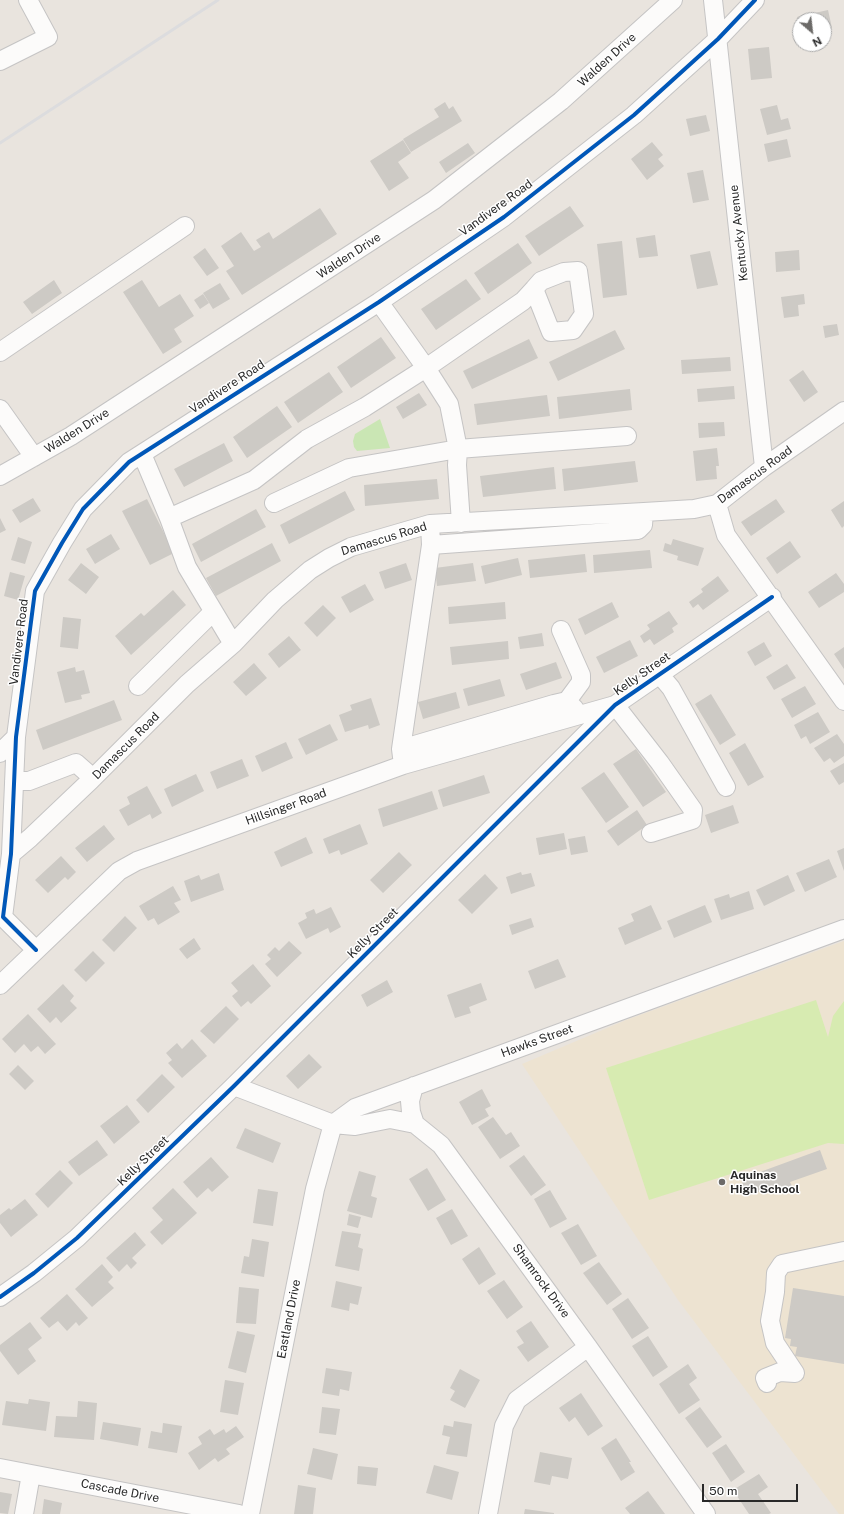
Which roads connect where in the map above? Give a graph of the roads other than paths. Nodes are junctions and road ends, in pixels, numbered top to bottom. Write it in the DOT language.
graph roads {
  1 [pos="28,0"];
  2 [pos="673,0"];
  3 [pos="713,0"];
  4 [pos="755,0"];
  5 [pos="718,39"];
  6 [pos="0,61"];
  7 [pos="185,226"];
  8 [pos="534,289"];
  9 [pos="379,302"];
  10 [pos="0,352"];
  11 [pos="426,368"];
  12 [pos="0,409"];
  13 [pos="844,411"];
  14 [pos="627,436"];
  15 [pos="458,449"];
  16 [pos="142,454"];
  17 [pos="34,457"];
  18 [pos="764,467"];
  19 [pos="0,476"];
  20 [pos="274,503"];
  21 [pos="717,504"];
  22 [pos="644,512"];
  23 [pos="168,518"];
  24 [pos="540,519"];
  25 [pos="461,523"];
  26 [pos="430,524"];
  27 [pos="540,537"];
  28 [pos="431,545"];
  29 [pos="772,597"];
  30 [pos="213,612"];
  31 [pos="561,630"];
  32 [pos="233,644"];
  33 [pos="660,675"];
  34 [pos="138,686"];
  35 [pos="567,701"];
  36 [pos="844,701"];
  37 [pos="615,706"];
  38 [pos="579,716"];
  39 [pos="16,737"];
  40 [pos="0,753"];
  41 [pos="402,757"];
  42 [pos="93,778"];
  43 [pos="14,781"];
  44 [pos="726,787"];
  45 [pos="651,833"];
  46 [pos="11,854"];
  47 [pos="844,929"];
  48 [pos="36,950"];
  49 [pos="0,985"];
  50 [pos="234,1086"];
  51 [pos="414,1086"];
  52 [pos="333,1124"];
  53 [pos="415,1124"];
  54 [pos="844,1251"];
  55 [pos="0,1297"];
  56 [pos="588,1347"];
  57 [pos="766,1380"];
  58 [pos="0,1468"];
  59 [pos="30,1474"];
  60 [pos="24,1514"];
  61 [pos="239,1514"];
  62 [pos="250,1514"];
  63 [pos="488,1514"];
  64 [pos="706,1514"];
  1 -- 6 [label="street"];
  2 -- 17 [label="street, Walden Drive"];
  3 -- 5 [label="street, Kentucky Avenue"];
  4 -- 5 [label="street, Vandivere Road"];
  5 -- 9 [label="street, Vandivere Road"];
  5 -- 18 [label="street, Kentucky Avenue"];
  7 -- 10 [label="street"];
  8 -- 11 [label="street"];
  9 -- 11 [label="street"];
  9 -- 16 [label="street, Vandivere Road"];
  11 -- 15 [label="street"];
  11 -- 23 [label="street"];
  12 -- 17 [label="street"];
  13 -- 18 [label="street, Damascus Road"];
  14 -- 15 [label="street"];
  15 -- 20 [label="street"];
  15 -- 25 [label="street"];
  16 -- 23 [label="street"];
  16 -- 39 [label="street, Vandivere Road"];
  17 -- 19 [label="street, Walden Drive"];
  18 -- 21 [label="street, Damascus Road"];
  21 -- 22 [label="street, Damascus Road"];
  21 -- 29 [label="street"];
  22 -- 24 [label="street, Damascus Road"];
  22 -- 27 [label="street"];
  23 -- 30 [label="street"];
  24 -- 25 [label="street, Damascus Road"];
  24 -- 27 [label="street"];
  25 -- 26 [label="street, Damascus Road"];
  26 -- 28 [label="street"];
  26 -- 32 [label="street, Damascus Road"];
  27 -- 28 [label="street"];
  28 -- 41 [label="street"];
  29 -- 33 [label="street, Kelly Street"];
  29 -- 36 [label="street"];
  30 -- 32 [label="street"];
  30 -- 34 [label="street"];
  31 -- 35 [label="street"];
  32 -- 42 [label="street, Damascus Road"];
  33 -- 37 [label="street, Kelly Street"];
  33 -- 44 [label="street"];
  35 -- 38 [label="street"];
  35 -- 41 [label="street"];
  37 -- 38 [label="street, Hillsinger Road"];
  37 -- 45 [label="street"];
  37 -- 50 [label="street, Kelly Street"];
  38 -- 41 [label="street, Hillsinger Road"];
  39 -- 40 [label="street"];
  39 -- 43 [label="street, Vandivere Road"];
  41 -- 48 [label="street, Hillsinger Road"];
  42 -- 43 [label="street"];
  42 -- 46 [label="street, Damascus Road"];
  43 -- 46 [label="street, Vandivere Road"];
  46 -- 48 [label="street, Vandivere Road"];
  47 -- 51 [label="street, Hawks Street"];
  48 -- 49 [label="street, Hillsinger Road"];
  50 -- 52 [label="street"];
  50 -- 55 [label="street, Kelly Street"];
  51 -- 52 [label="street, Hawks Street"];
  51 -- 53 [label="street"];
  52 -- 53 [label="street, Shamrock Drive"];
  52 -- 62 [label="street, Eastland Drive"];
  53 -- 56 [label="street, Shamrock Drive"];
  54 -- 57 [label="street"];
  56 -- 63 [label="street"];
  56 -- 64 [label="street, Shamrock Drive"];
  58 -- 59 [label="street, Cascade Drive"];
  59 -- 60 [label="street"];
  59 -- 61 [label="street, Cascade Drive"];
}
